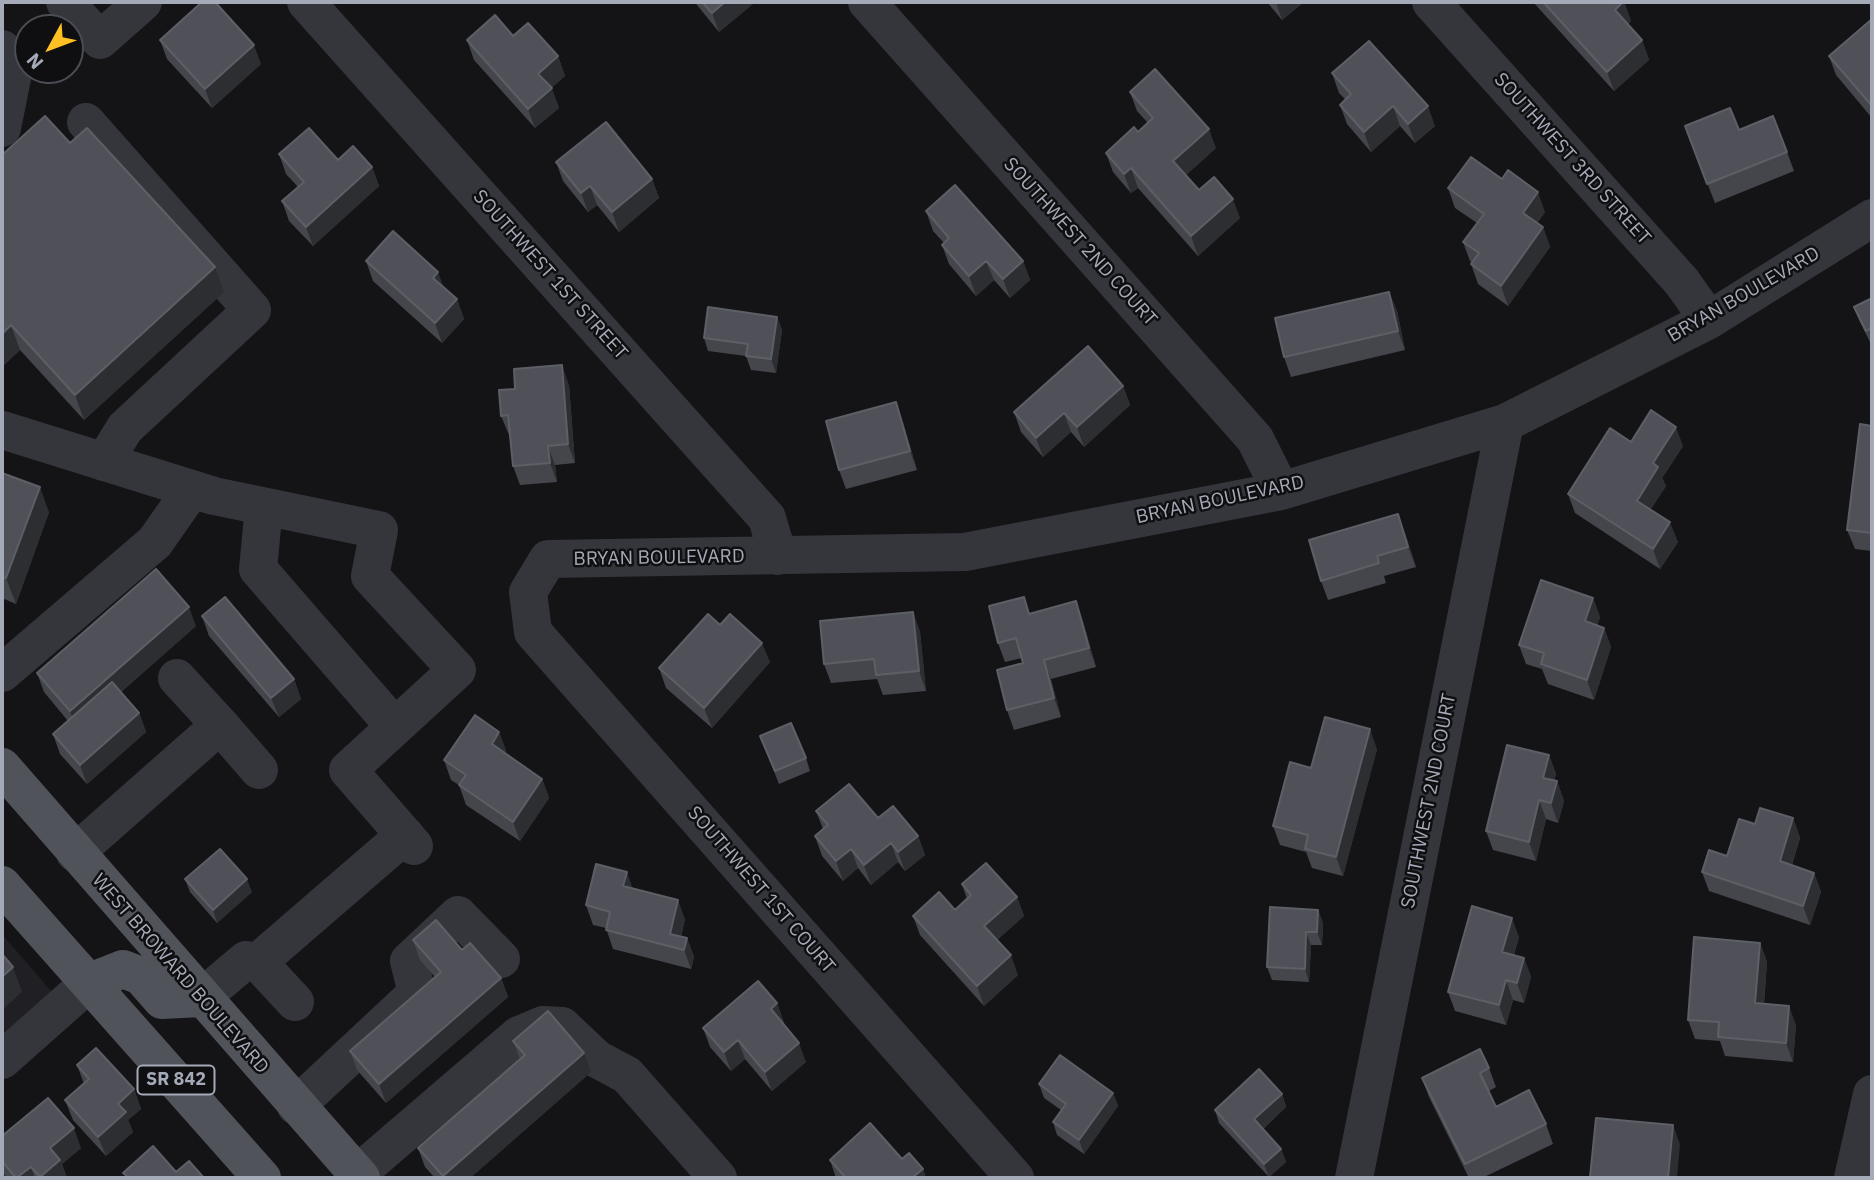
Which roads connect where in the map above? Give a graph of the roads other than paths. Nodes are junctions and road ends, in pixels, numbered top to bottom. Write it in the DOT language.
graph roads {
  1 [pos="65,2"];
  2 [pos="143,2"];
  3 [pos="306,2"];
  4 [pos="867,2"];
  5 [pos="1431,2"];
  6 [pos="8,56"];
  7 [pos="86,122"];
  8 [pos="2,128"];
  9 [pos="1872,218"];
  10 [pos="1709,320"];
  11 [pos="1505,423"];
  12 [pos="2,430"];
  13 [pos="104,462"];
  14 [pos="192,489"];
  15 [pos="1281,491"];
  16 [pos="264,507"];
  17 [pos="778,556"];
  18 [pos="528,592"];
  19 [pos="2,673"];
  20 [pos="177,678"];
  21 [pos="220,725"];
  22 [pos="395,727"];
  23 [pos="2,767"];
  24 [pos="259,770"];
  25 [pos="75,853"];
  26 [pos="2,885"];
  27 [pos="501,959"];
  28 [pos="258,962"];
  29 [pos="90,982"];
  30 [pos="201,998"];
  31 [pos="295,1002"];
  32 [pos="2,1060"];
  33 [pos="1872,1094"];
  34 [pos="296,1106"];
  35 [pos="359,1176"];
  36 [pos="262,1178"];
  37 [pos="718,1178"];
  38 [pos="1015,1178"];
  39 [pos="1354,1178"];
  40 [pos="1853,1178"];
  1 -- 2 [label="street"];
  3 -- 17 [label="street, SOUTHWEST 1ST STREET"];
  4 -- 15 [label="street, SOUTHWEST 2ND COURT"];
  5 -- 10 [label="street, SOUTHWEST 3RD STREET"];
  6 -- 8 [label="street"];
  7 -- 13 [label="street"];
  9 -- 10 [label="street, BRYAN BOULEVARD"];
  10 -- 11 [label="street, BRYAN BOULEVARD"];
  11 -- 15 [label="street, BRYAN BOULEVARD"];
  11 -- 39 [label="street, SOUTHWEST 2ND COURT"];
  12 -- 13 [label="street"];
  13 -- 14 [label="street"];
  14 -- 16 [label="street"];
  14 -- 19 [label="street"];
  15 -- 17 [label="street, BRYAN BOULEVARD"];
  16 -- 22 [label="street"];
  16 -- 22 [label="street"];
  17 -- 18 [label="street, BRYAN BOULEVARD"];
  18 -- 38 [label="street, SOUTHWEST 1ST COURT"];
  20 -- 21 [label="street"];
  21 -- 24 [label="street"];
  21 -- 25 [label="street"];
  22 -- 28 [label="street"];
  23 -- 25 [label="main road, WEST BROWARD BOULEVARD"];
  25 -- 30 [label="main road, WEST BROWARD BOULEVARD"];
  26 -- 29 [label="main road, SR 842"];
  27 -- 34 [label="street"];
  28 -- 30 [label="street"];
  28 -- 31 [label="street"];
  29 -- 30 [label="main road"];
  29 -- 32 [label="street"];
  29 -- 36 [label="main road, SR 842"];
  30 -- 34 [label="main road, WEST BROWARD BOULEVARD"];
  33 -- 40 [label="street"];
  34 -- 35 [label="main road, WEST BROWARD BOULEVARD"];
  35 -- 37 [label="street"];
}
